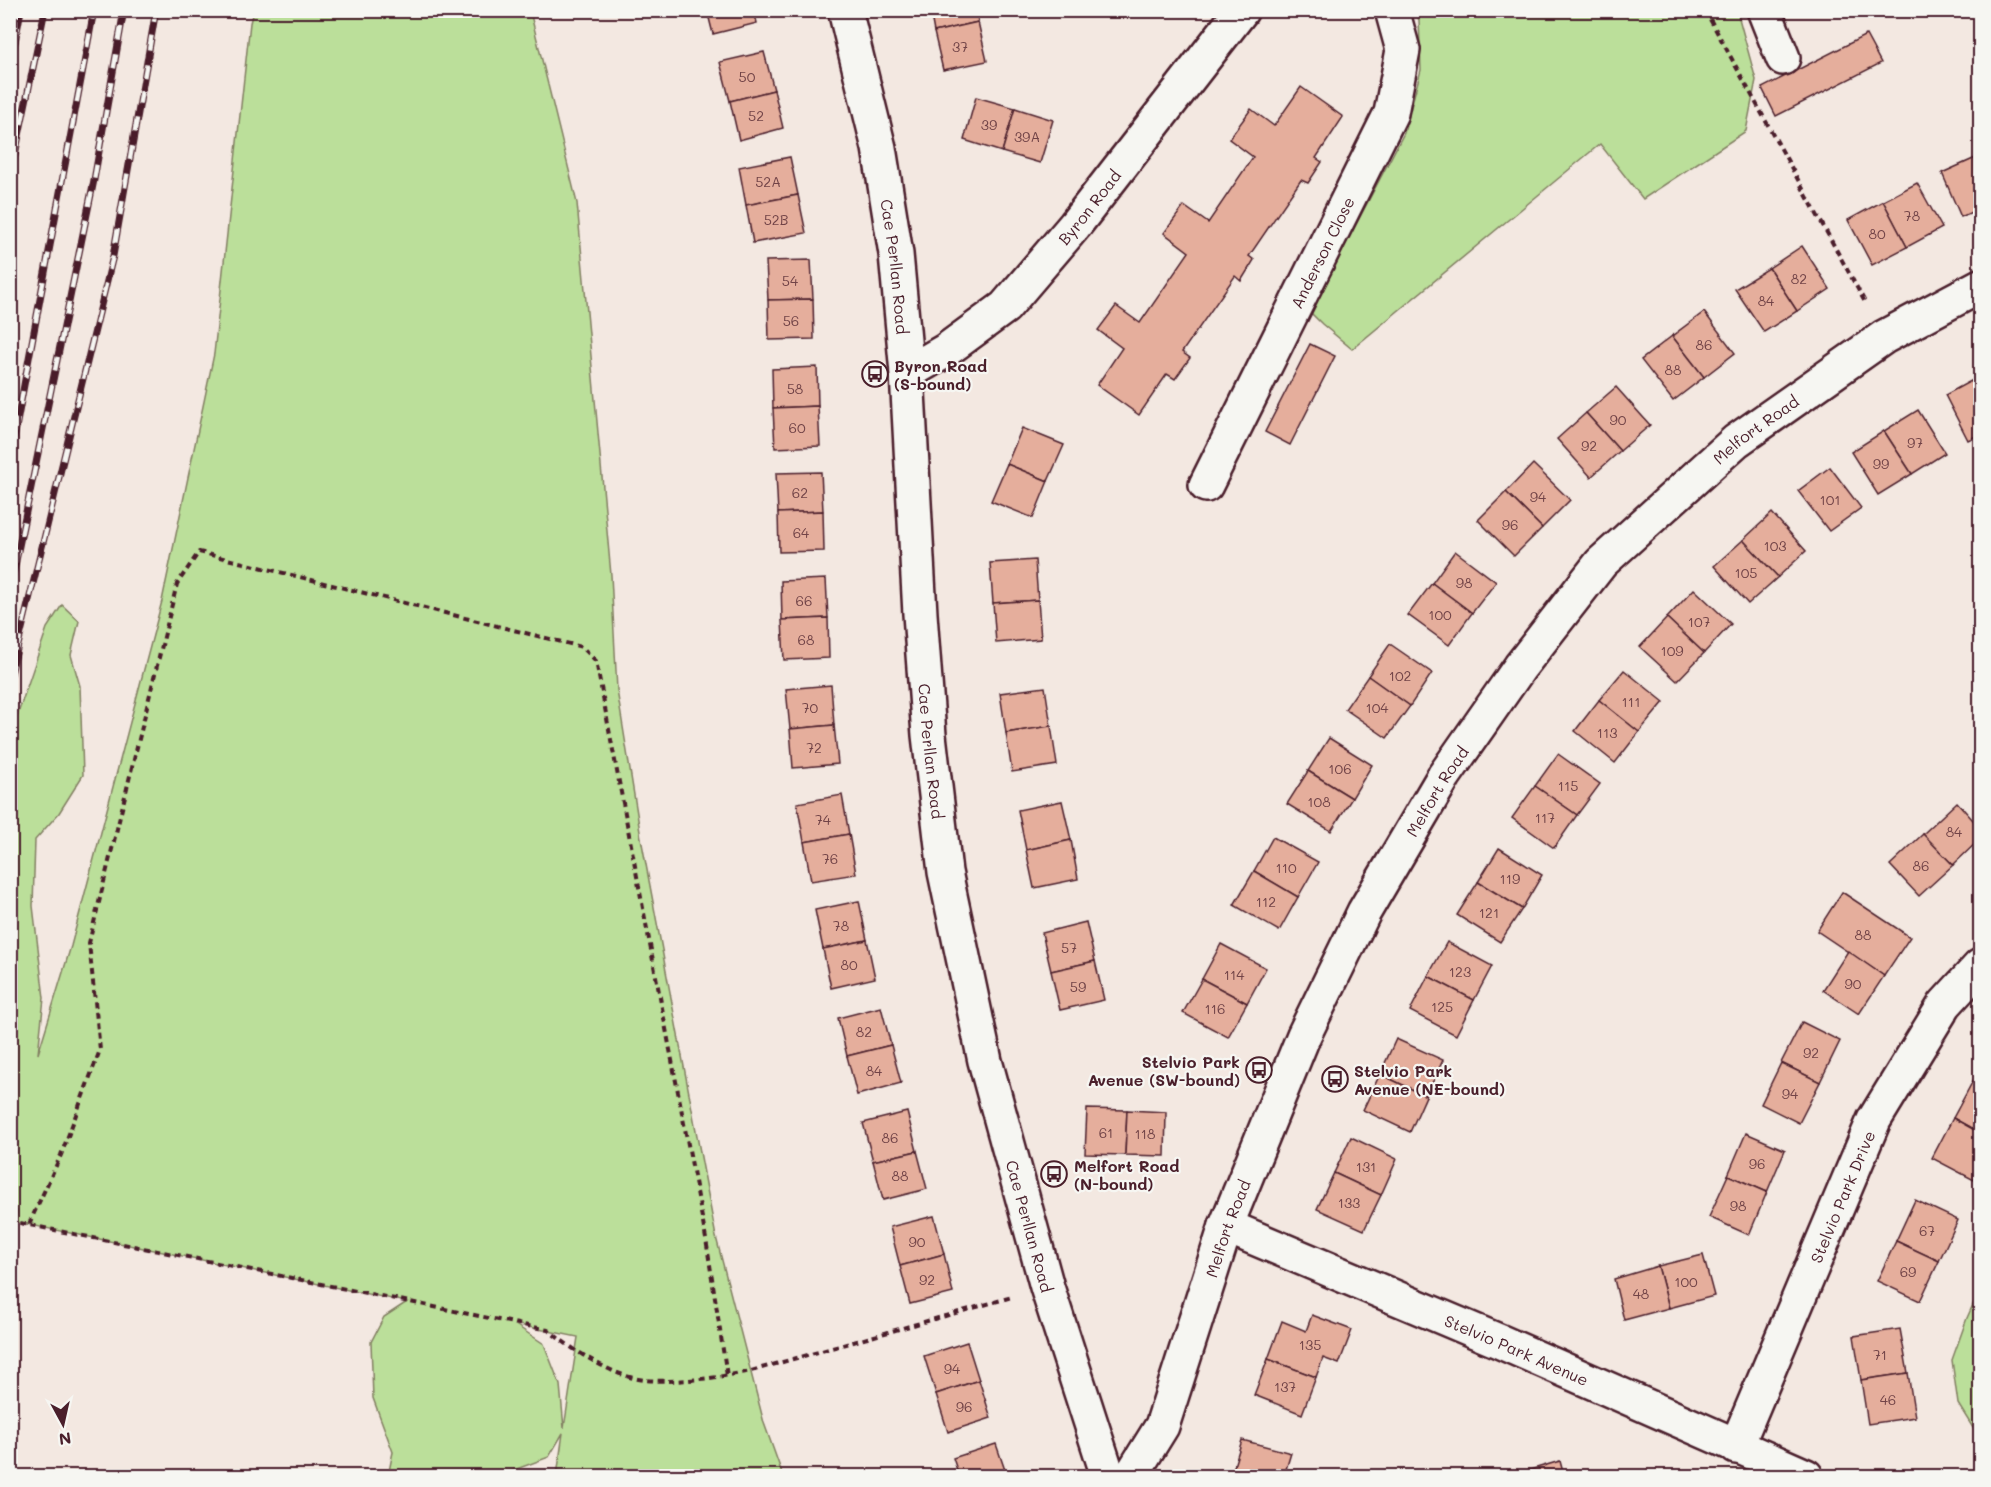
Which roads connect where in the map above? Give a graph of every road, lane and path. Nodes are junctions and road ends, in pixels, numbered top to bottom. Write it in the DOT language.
graph roads {
  1 [pos="845,10"];
  2 [pos="1242,10"];
  3 [pos="1392,10"];
  4 [pos="1705,10"];
  5 [pos="1764,10"];
  6 [pos="1784,58"];
  7 [pos="1980,286"];
  8 [pos="1884,337"];
  9 [pos="907,373"];
  10 [pos="1206,485"];
  11 [pos="1980,966"];
  12 [pos="10,1221"];
  13 [pos="29,1224"];
  14 [pos="1226,1226"];
  15 [pos="1047,1287"];
  16 [pos="727,1376"];
  17 [pos="1736,1447"];
  18 [pos="1108,1476"];
  19 [pos="1131,1476"];
  20 [pos="1806,1476"];
  1 -- 9 [label="street, Cae Perllan Road"];
  2 -- 9 [label="street, Byron Road"];
  3 -- 10 [label="street, Anderson Close"];
  4 -- 8 [label="path"];
  5 -- 6 [label="street"];
  7 -- 8 [label="street, Melfort Road"];
  8 -- 14 [label="street, Melfort Road"];
  9 -- 15 [label="street, Cae Perllan Road"];
  11 -- 17 [label="street, Stelvio Park Drive"];
  12 -- 13 [label="path"];
  13 -- 16 [label="path"];
  13 -- 16 [label="path"];
  14 -- 17 [label="street, Stelvio Park Avenue"];
  14 -- 19 [label="street, Melfort Road"];
  15 -- 16 [label="path"];
  15 -- 18 [label="street, Cae Perllan Road"];
  17 -- 20 [label="street, Stelvio Park Avenue"];
}
